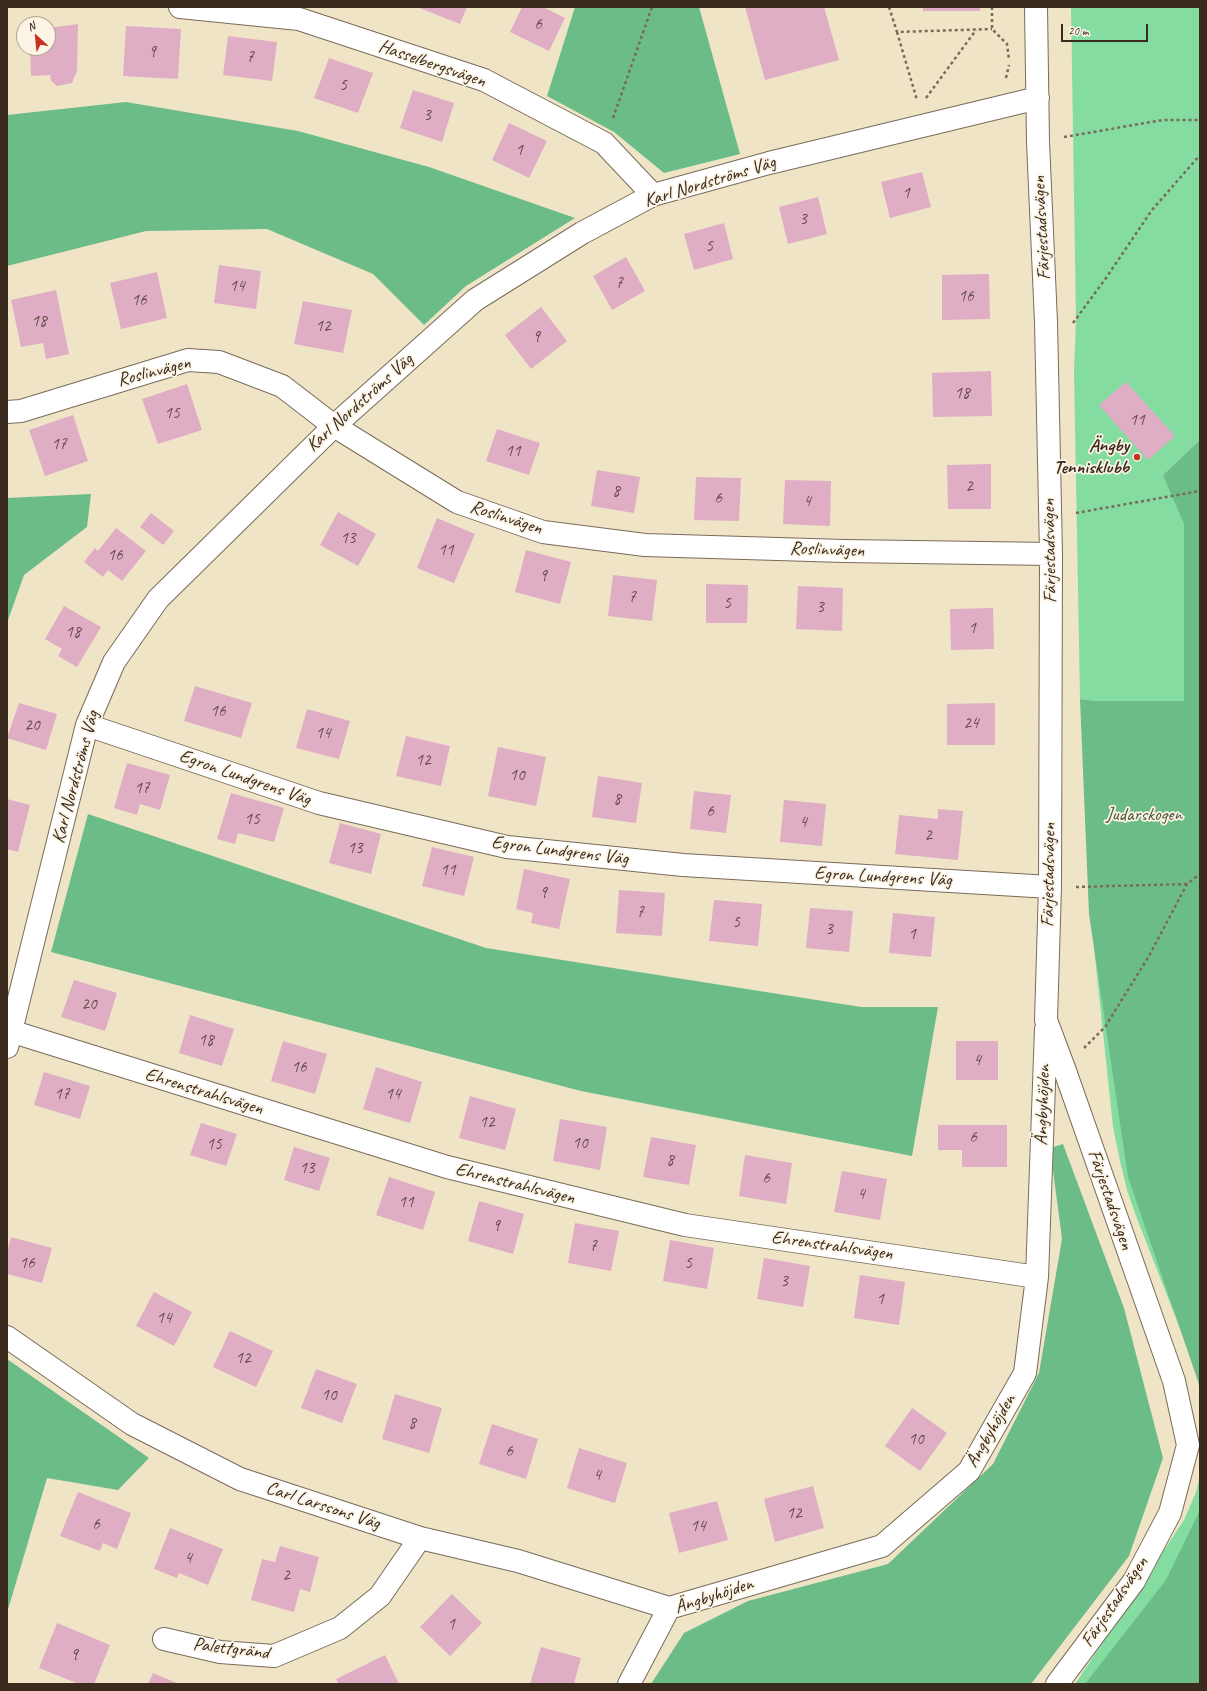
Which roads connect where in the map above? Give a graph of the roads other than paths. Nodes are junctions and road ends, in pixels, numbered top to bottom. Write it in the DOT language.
graph roads {
  1 [pos="180,7"];
  2 [pos="1036,7"];
  3 [pos="1038,98"];
  4 [pos="653,195"];
  5 [pos="7,412"];
  6 [pos="334,426"];
  7 [pos="1051,554"];
  8 [pos="87,725"];
  9 [pos="1050,887"];
  10 [pos="1046,1020"];
  11 [pos="9,1036"];
  12 [pos="1037,1276"];
  13 [pos="7,1337"];
  14 [pos="420,1538"];
  15 [pos="669,1608"];
  16 [pos="164,1639"];
  17 [pos="629,1684"];
  18 [pos="1057,1684"];
  1 -- 4 [label="street, Hasselbergsvägen"];
  2 -- 3 [label="street, Färjestadsvägen"];
  3 -- 4 [label="street, Karl Nordströms Väg"];
  3 -- 7 [label="street, Färjestadsvägen"];
  4 -- 6 [label="street, Karl Nordströms Väg"];
  5 -- 6 [label="street, Roslinvägen"];
  6 -- 7 [label="street, Roslinvägen"];
  6 -- 8 [label="street, Karl Nordströms Väg"];
  7 -- 9 [label="street, Färjestadsvägen"];
  8 -- 9 [label="street, Egron Lundgrens Väg"];
  8 -- 11 [label="street, Karl Nordströms Väg"];
  9 -- 10 [label="street, Färjestadsvägen"];
  10 -- 12 [label="street, Ängbyhöjden"];
  10 -- 18 [label="street, Färjestadsvägen"];
  11 -- 12 [label="street, Ehrenstrahlsvägen"];
  12 -- 15 [label="street, Ängbyhöjden"];
  13 -- 14 [label="street, Carl Larssons Väg"];
  14 -- 15 [label="street, Carl Larssons Väg"];
  14 -- 16 [label="street, Palettgränd"];
  15 -- 17 [label="street, Ängbyhöjden"];
}
